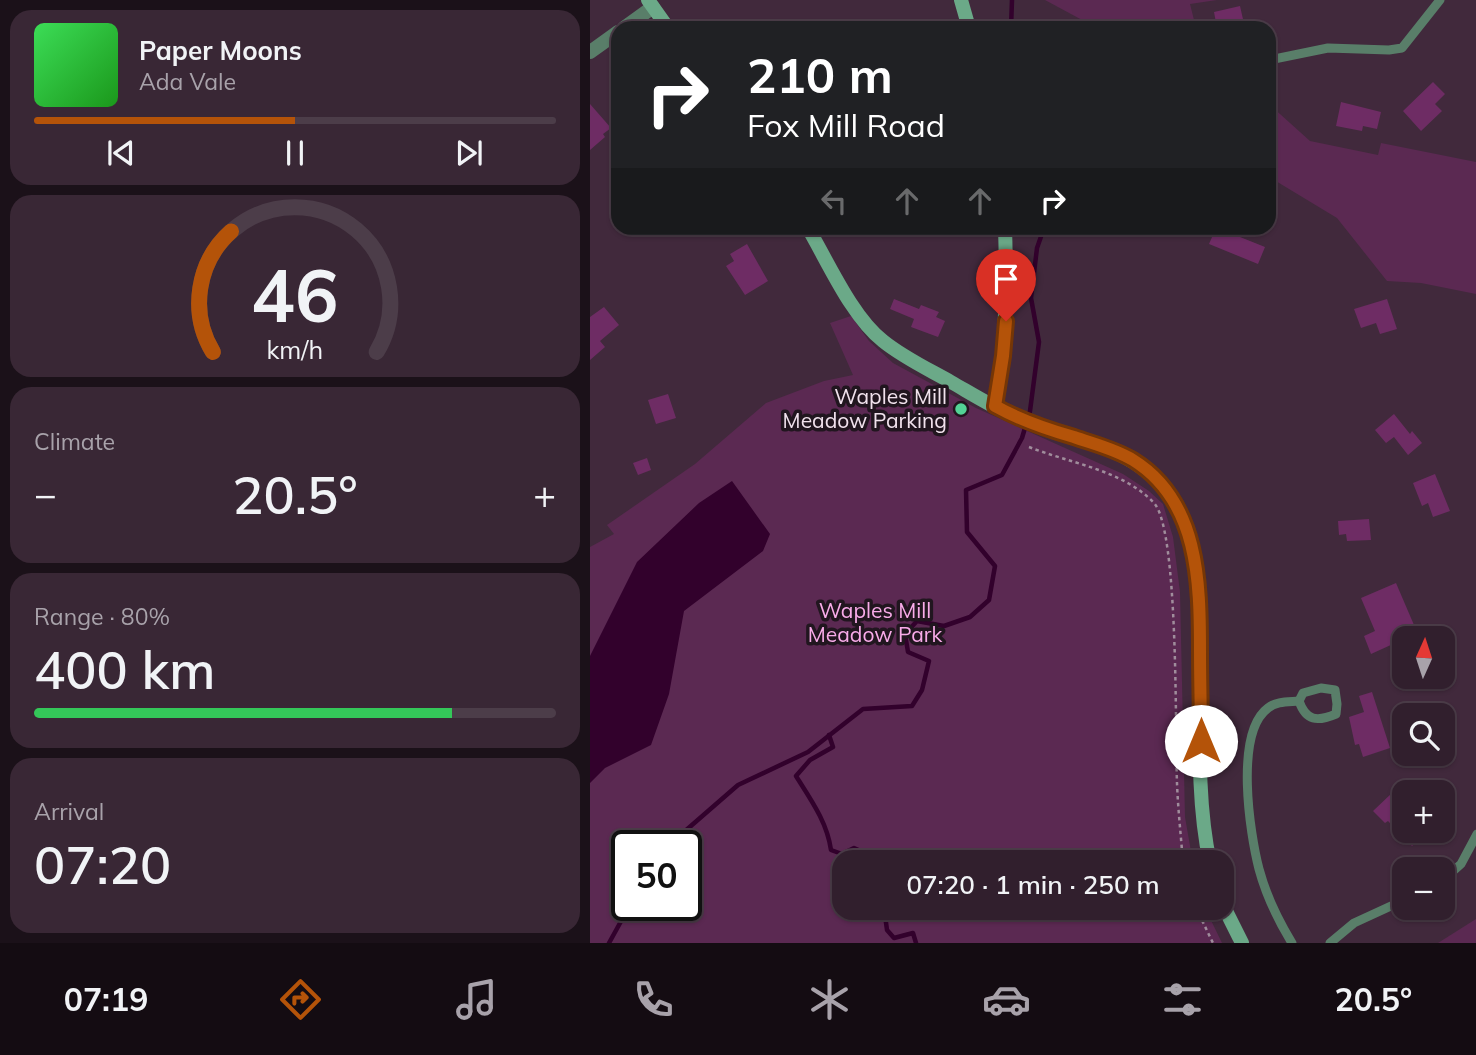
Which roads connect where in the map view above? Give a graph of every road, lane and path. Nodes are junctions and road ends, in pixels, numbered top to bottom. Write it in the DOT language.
graph roads {
  1 [pos="961,0"];
  2 [pos="1440,0"];
  3 [pos="650,4"];
  4 [pos="632,21"];
  5 [pos="663,21"];
  6 [pos="967,21"];
  7 [pos="611,37"];
  8 [pos="590,52"];
  9 [pos="1276,59"];
  10 [pos="812,235"];
  11 [pos="1005,235"];
  12 [pos="995,406"];
  13 [pos="1029,447"];
  14 [pos="1299,701"];
  15 [pos="1476,834"];
  16 [pos="1182,850"];
  17 [pos="1208,850"];
  18 [pos="1455,869"];
  19 [pos="1392,906"];
  20 [pos="1202,920"];
  21 [pos="1230,920"];
  22 [pos="1214,943"];
  23 [pos="1242,943"];
  24 [pos="1292,943"];
  25 [pos="1330,943"];
  1 -- 6 [label="main road"];
  2 -- 9 [label="lane"];
  3 -- 4 [label="street"];
  3 -- 5 [label="main road"];
  7 -- 8 [label="street"];
  10 -- 12 [label="main road"];
  11 -- 12 [label="main road"];
  12 -- 17 [label="main road"];
  13 -- 16 [label="path"];
  14 -- 14 [label="lane"];
  14 -- 24 [label="lane"];
  15 -- 18 [label="lane"];
  19 -- 25 [label="lane"];
  20 -- 22 [label="path"];
  21 -- 23 [label="main road"];
}
